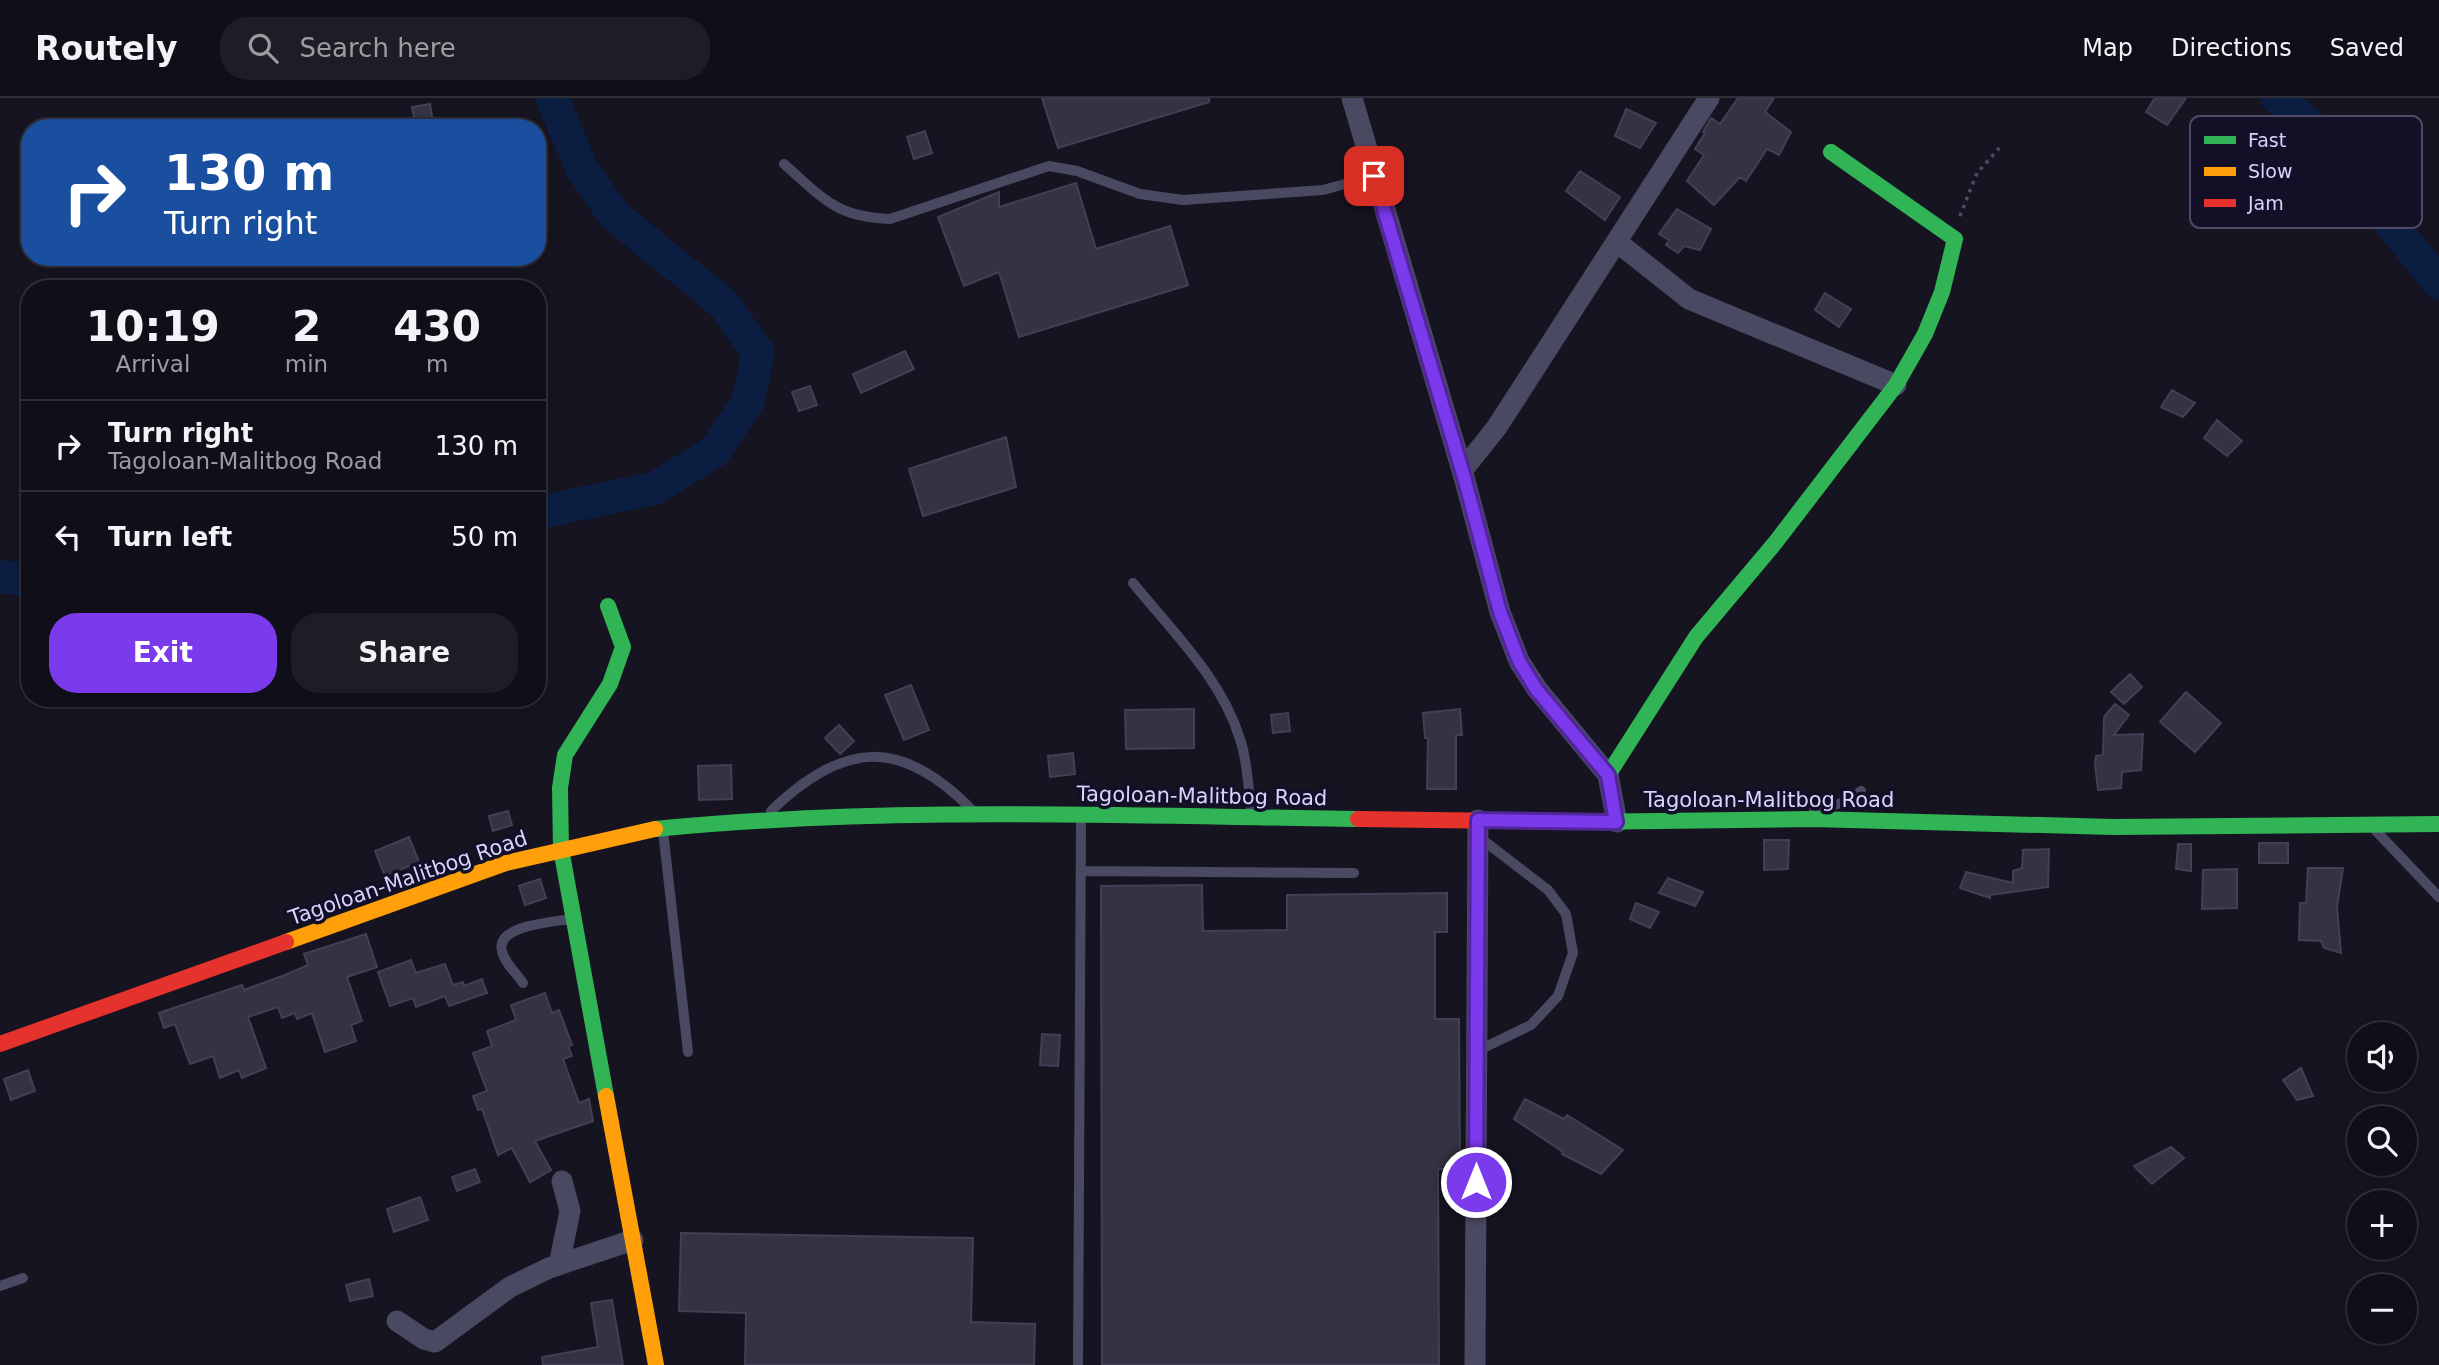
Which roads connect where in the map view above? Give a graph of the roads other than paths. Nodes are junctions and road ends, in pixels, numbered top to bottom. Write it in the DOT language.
graph roads {
  1 [pos="1352,98"];
  2 [pos="1709,98"];
  3 [pos="1831,152"];
  4 [pos="784,164"];
  5 [pos="1374,176"];
  6 [pos="1617,242"];
  7 [pos="1896,385"];
  8 [pos="1462,471"];
  9 [pos="1133,583"];
  10 [pos="608,606"];
  11 [pos="1608,775"];
  12 [pos="1861,791"];
  13 [pos="978,816"];
  14 [pos="1081,816"];
  15 [pos="1252,817"];
  16 [pos="764,818"];
  17 [pos="1812,819"];
  18 [pos="1616,822"];
  19 [pos="2370,824"];
  20 [pos="2439,824"];
  21 [pos="663,828"];
  22 [pos="1478,828"];
  23 [pos="561,849"];
  24 [pos="1081,871"];
  25 [pos="1354,873"];
  26 [pos="2439,897"];
  27 [pos="573,918"];
  28 [pos="523,983"];
  29 [pos="0,1044"];
  30 [pos="1477,1051"];
  31 [pos="688,1052"];
  32 [pos="562,1181"];
  33 [pos="633,1240"];
  34 [pos="559,1265"];
  35 [pos="23,1278"];
  36 [pos="0,1286"];
  37 [pos="397,1321"];
  38 [pos="656,1365"];
  39 [pos="1078,1365"];
  40 [pos="1475,1365"];
  1 -- 5 [label="street"];
  2 -- 6 [label="street"];
  3 -- 7 [label="main road"];
  4 -- 5 [label="lane"];
  5 -- 8 [label="street"];
  6 -- 7 [label="street"];
  6 -- 8 [label="street"];
  7 -- 11 [label="main road"];
  8 -- 11 [label="street"];
  9 -- 15 [label="lane"];
  10 -- 23 [label="main road"];
  11 -- 18 [label="street"];
  12 -- 17 [label="lane"];
  13 -- 14 [label="main road, Tagoloan-Malitbog Road"];
  13 -- 16 [label="main road, Tagoloan-Malitbog Road"];
  13 -- 16 [label="lane"];
  14 -- 15 [label="main road, Tagoloan-Malitbog Road"];
  14 -- 24 [label="lane"];
  15 -- 22 [label="main road, Tagoloan-Malitbog Road"];
  16 -- 21 [label="main road, Tagoloan-Malitbog Road"];
  17 -- 18 [label="main road, Tagoloan-Malitbog Road"];
  17 -- 19 [label="main road, Tagoloan-Malitbog Road"];
  18 -- 22 [label="main road, Tagoloan-Malitbog Road"];
  19 -- 20 [label="main road, Tagoloan-Malitbog Road"];
  19 -- 26 [label="lane"];
  21 -- 23 [label="main road, Tagoloan-Malitbog Road"];
  21 -- 31 [label="lane"];
  22 -- 30 [label="street"];
  22 -- 30 [label="lane"];
  23 -- 27 [label="main road"];
  23 -- 29 [label="main road, Tagoloan-Malitbog Road"];
  24 -- 25 [label="lane"];
  24 -- 39 [label="lane"];
  27 -- 28 [label="lane"];
  27 -- 33 [label="main road"];
  30 -- 40 [label="street"];
  32 -- 34 [label="street"];
  33 -- 34 [label="street"];
  33 -- 38 [label="main road"];
  34 -- 37 [label="street"];
  35 -- 36 [label="lane"];
}
